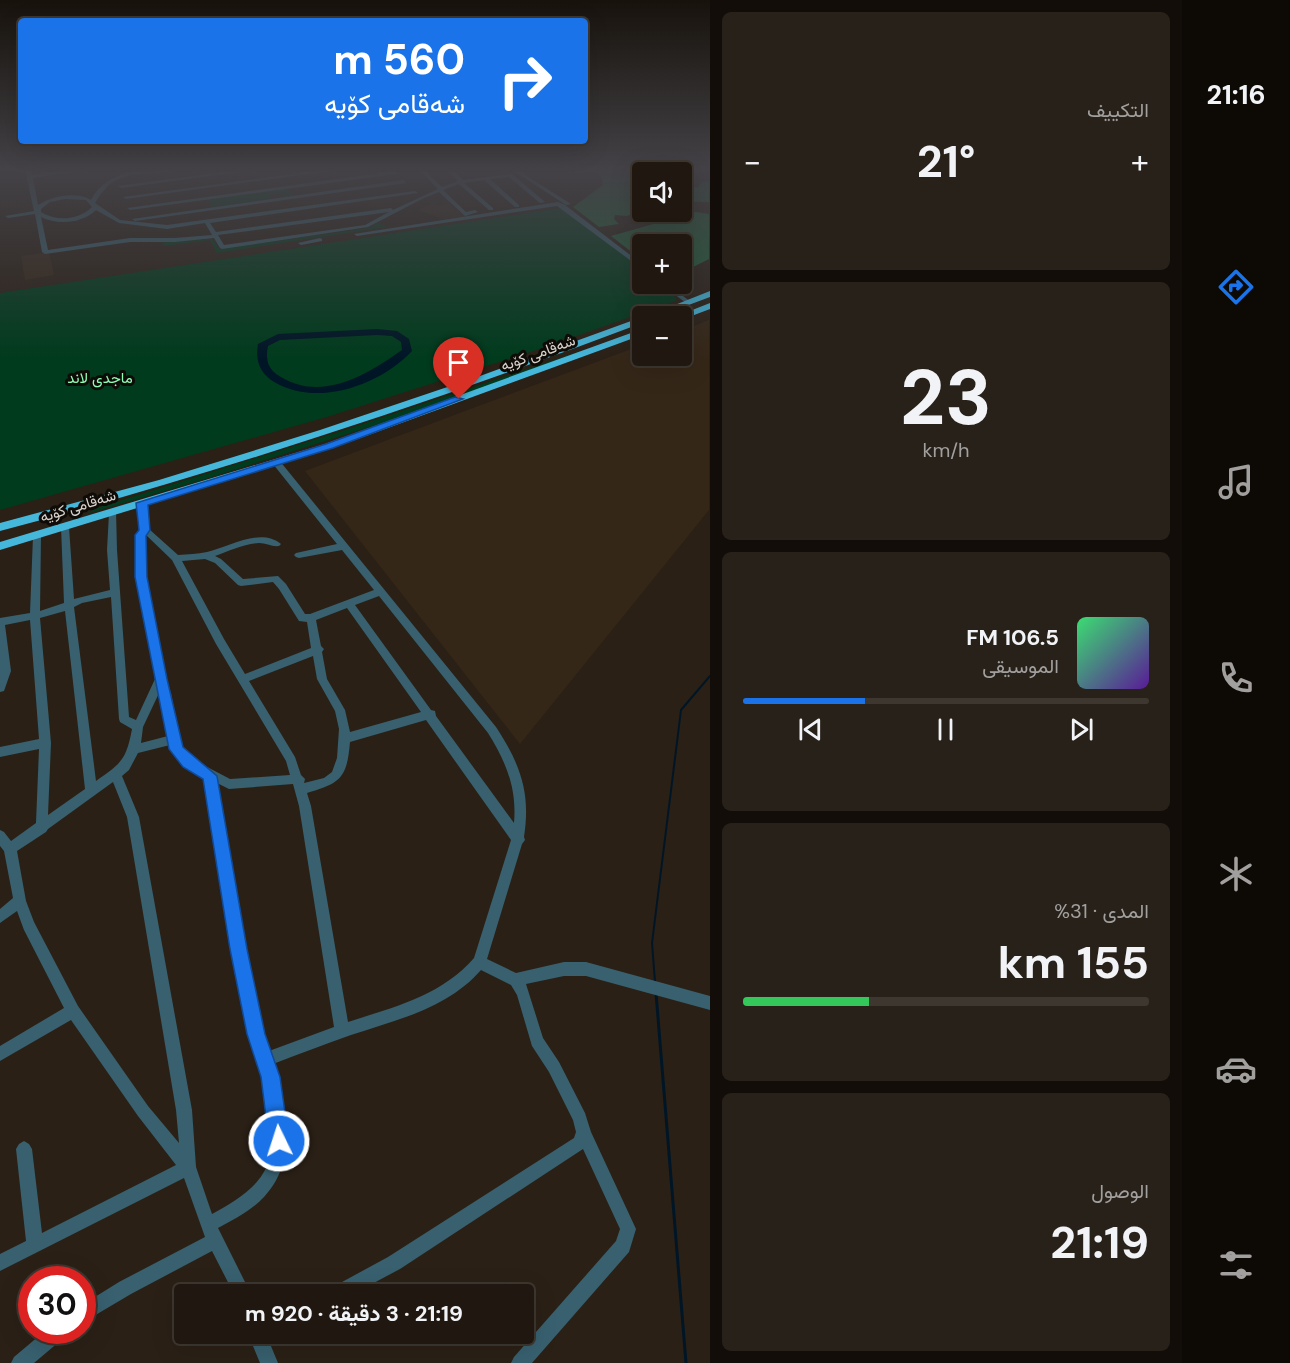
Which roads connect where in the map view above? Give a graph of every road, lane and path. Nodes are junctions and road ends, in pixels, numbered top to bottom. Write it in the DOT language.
graph roads {
  1 [pos="41,233"];
  2 [pos="231,233"];
  3 [pos="333,233"];
  4 [pos="371,233"];
  5 [pos="596,233"];
  6 [pos="606,233"];
  7 [pos="326,234"];
  8 [pos="215,235"];
  9 [pos="301,243"];
  10 [pos="632,252"];
  11 [pos="632,260"];
  12 [pos="680,294"];
  13 [pos="684,294"];
  14 [pos="710,294"];
  15 [pos="692,301"];
  16 [pos="679,306"];
  17 [pos="710,306"];
  18 [pos="692,313"];
  19 [pos="632,324"];
  20 [pos="632,336"];
  21 [pos="598,337"];
  22 [pos="610,345"];
  23 [pos="276,462"];
  24 [pos="142,503"];
  25 [pos="84,505"];
  26 [pos="113,513"];
  27 [pos="35,518"];
  28 [pos="94,519"];
  29 [pos="0,527"];
  30 [pos="65,527"];
  31 [pos="145,530"];
  32 [pos="37,536"];
  33 [pos="0,538"];
  34 [pos="276,544"];
  35 [pos="0,546"];
  36 [pos="344,546"];
  37 [pos="299,555"];
  38 [pos="206,556"];
  39 [pos="176,558"];
  40 [pos="116,592"];
  41 [pos="381,592"];
  42 [pos="349,604"];
  43 [pos="69,605"];
  44 [pos="34,616"];
  45 [pos="311,618"];
  46 [pos="0,623"];
  47 [pos="319,649"];
  48 [pos="160,679"];
  49 [pos="244,679"];
  50 [pos="0,688"];
  51 [pos="431,714"];
  52 [pos="138,727"];
  53 [pos="345,738"];
  54 [pos="173,740"];
  55 [pos="45,743"];
  56 [pos="134,749"];
  57 [pos="0,752"];
  58 [pos="115,774"];
  59 [pos="210,776"];
  60 [pos="300,784"];
  61 [pos="91,790"];
  62 [pos="42,828"];
  63 [pos="0,836"];
  64 [pos="519,840"];
  65 [pos="10,849"];
  66 [pos="20,901"];
  67 [pos="0,917"];
  68 [pos="479,962"];
  69 [pos="516,980"];
  70 [pos="710,1003"];
  71 [pos="73,1011"];
  72 [pos="342,1031"];
  73 [pos="0,1054"];
  74 [pos="265,1060"];
  75 [pos="584,1133"];
  76 [pos="24,1149"];
  77 [pos="188,1167"];
  78 [pos="208,1225"];
  79 [pos="215,1241"];
  80 [pos="35,1246"];
  81 [pos="0,1263"];
  82 [pos="238,1284"];
  83 [pos="355,1284"];
  84 [pos="96,1306"];
  85 [pos="45,1344"];
  86 [pos="264,1344"];
  87 [pos="29,1359"];
  88 [pos="269,1363"];
  89 [pos="520,1363"];
  1 -- 8 [label="street"];
  2 -- 8 [label="street"];
  3 -- 7 [label="street"];
  4 -- 7 [label="street"];
  5 -- 11 [label="street"];
  6 -- 10 [label="street"];
  7 -- 8 [label="street"];
  7 -- 9 [label="street"];
  12 -- 15 [label="street"];
  13 -- 15 [label="street"];
  14 -- 15 [label="highway"];
  15 -- 16 [label="highway"];
  17 -- 18 [label="highway"];
  19 -- 21 [label="highway, شەقامی کۆیە"];
  20 -- 22 [label="highway, شەقامی کۆیە"];
  21 -- 22 [label="highway"];
  21 -- 25 [label="highway, شەقامی کۆیە"];
  22 -- 23 [label="highway, شەقامی کۆیە"];
  23 -- 24 [label="highway, شەقامی کۆیە"];
  23 -- 36 [label="street"];
  24 -- 26 [label="highway, شەقامی کۆیە"];
  24 -- 31 [label="street"];
  25 -- 27 [label="highway, شەقامی کۆیە"];
  25 -- 28 [label="highway"];
  26 -- 28 [label="highway, شەقامی کۆیە"];
  26 -- 40 [label="street"];
  27 -- 29 [label="highway, شەقامی کۆیە"];
  27 -- 33 [label="highway"];
  28 -- 30 [label="highway, شەقامی کۆیە"];
  30 -- 32 [label="highway, شەقامی کۆیە"];
  30 -- 43 [label="street"];
  31 -- 39 [label="street"];
  31 -- 48 [label="street"];
  32 -- 35 [label="highway, شەقامی کۆیە"];
  32 -- 44 [label="street"];
  34 -- 38 [label="street"];
  36 -- 37 [label="street"];
  36 -- 41 [label="street"];
  38 -- 39 [label="street"];
  38 -- 45 [label="street"];
  39 -- 49 [label="street"];
  40 -- 43 [label="street"];
  40 -- 52 [label="street"];
  41 -- 42 [label="street"];
  41 -- 64 [label="street"];
  42 -- 45 [label="street"];
  42 -- 51 [label="street"];
  43 -- 44 [label="street"];
  43 -- 61 [label="street"];
  44 -- 46 [label="street"];
  44 -- 55 [label="street"];
  45 -- 47 [label="street"];
  46 -- 50 [label="street"];
  47 -- 49 [label="street"];
  47 -- 53 [label="street"];
  48 -- 52 [label="street"];
  48 -- 54 [label="street"];
  49 -- 60 [label="street"];
  51 -- 53 [label="street"];
  51 -- 64 [label="street"];
  52 -- 56 [label="street"];
  53 -- 60 [label="street"];
  54 -- 56 [label="street"];
  54 -- 59 [label="street"];
  55 -- 57 [label="street"];
  55 -- 62 [label="street"];
  56 -- 58 [label="street"];
  58 -- 61 [label="street"];
  58 -- 77 [label="street"];
  59 -- 60 [label="street"];
  59 -- 74 [label="street"];
  60 -- 72 [label="street"];
  61 -- 62 [label="street"];
  62 -- 65 [label="street"];
  63 -- 65 [label="street"];
  64 -- 68 [label="street"];
  65 -- 66 [label="street"];
  66 -- 67 [label="street"];
  66 -- 71 [label="street"];
  68 -- 69 [label="street"];
  68 -- 72 [label="street"];
  69 -- 70 [label="street"];
  69 -- 75 [label="street"];
  71 -- 73 [label="street"];
  71 -- 77 [label="street"];
  72 -- 74 [label="street"];
  74 -- 78 [label="street"];
  75 -- 83 [label="street"];
  75 -- 89 [label="street"];
  76 -- 80 [label="street"];
  77 -- 78 [label="street"];
  77 -- 80 [label="street"];
  78 -- 79 [label="street"];
  79 -- 82 [label="street"];
  79 -- 84 [label="street"];
  80 -- 81 [label="street"];
  85 -- 87 [label="street"];
  86 -- 88 [label="street"];
}
